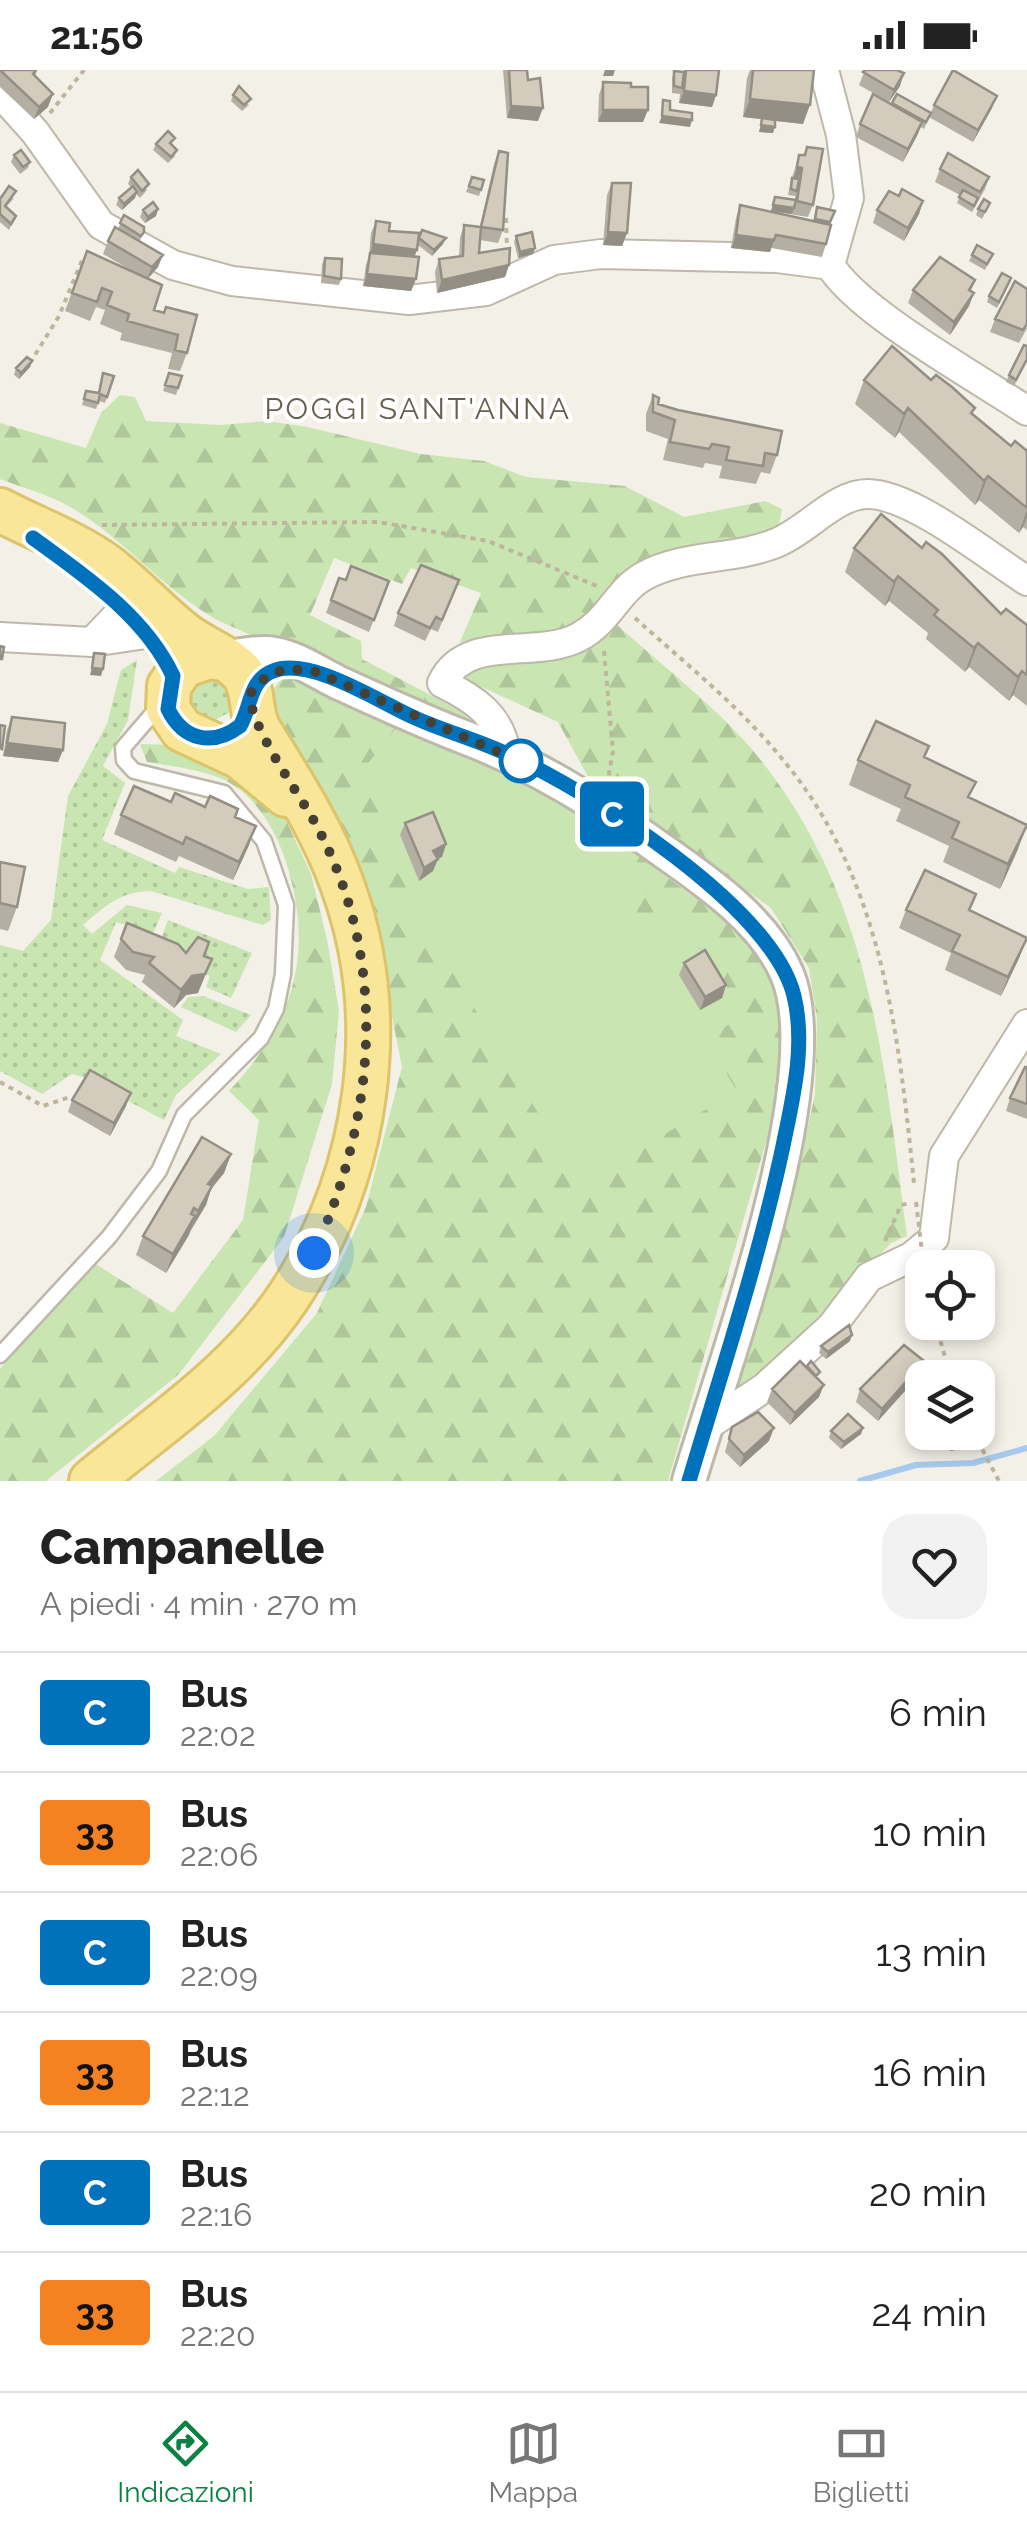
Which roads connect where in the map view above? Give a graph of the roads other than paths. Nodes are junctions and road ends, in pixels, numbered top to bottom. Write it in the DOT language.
graph roads {
  1 [pos="824,70"];
  2 [pos="0,93"];
  3 [pos="830,265"];
  4 [pos="1027,411"];
  5 [pos="0,512"];
  6 [pos="1027,581"];
  7 [pos="133,621"];
  8 [pos="0,637"];
  9 [pos="223,659"];
  10 [pos="316,672"];
  11 [pos="250,699"];
  12 [pos="182,711"];
  13 [pos="132,736"];
  14 [pos="506,753"];
  15 [pos="320,832"];
  16 [pos="1027,1024"];
  17 [pos="0,1355"];
  18 [pos="705,1427"];
  19 [pos="91,1481"];
  20 [pos="689,1481"];
  1 -- 3 [label="street"];
  2 -- 3 [label="street"];
  3 -- 4 [label="street"];
  5 -- 7 [label="main road"];
  5 -- 9 [label="main road"];
  6 -- 14 [label="street"];
  7 -- 8 [label="street"];
  7 -- 9 [label="street"];
  7 -- 12 [label="main road"];
  9 -- 10 [label="street"];
  9 -- 11 [label="main road"];
  9 -- 12 [label="main road"];
  10 -- 11 [label="street"];
  10 -- 14 [label="street"];
  11 -- 12 [label="main road"];
  11 -- 15 [label="main road"];
  12 -- 13 [label="lane"];
  12 -- 13 [label="lane"];
  12 -- 15 [label="main road"];
  13 -- 17 [label="lane"];
  14 -- 18 [label="street"];
  15 -- 19 [label="main road"];
  16 -- 18 [label="street"];
  18 -- 20 [label="street"];
}
